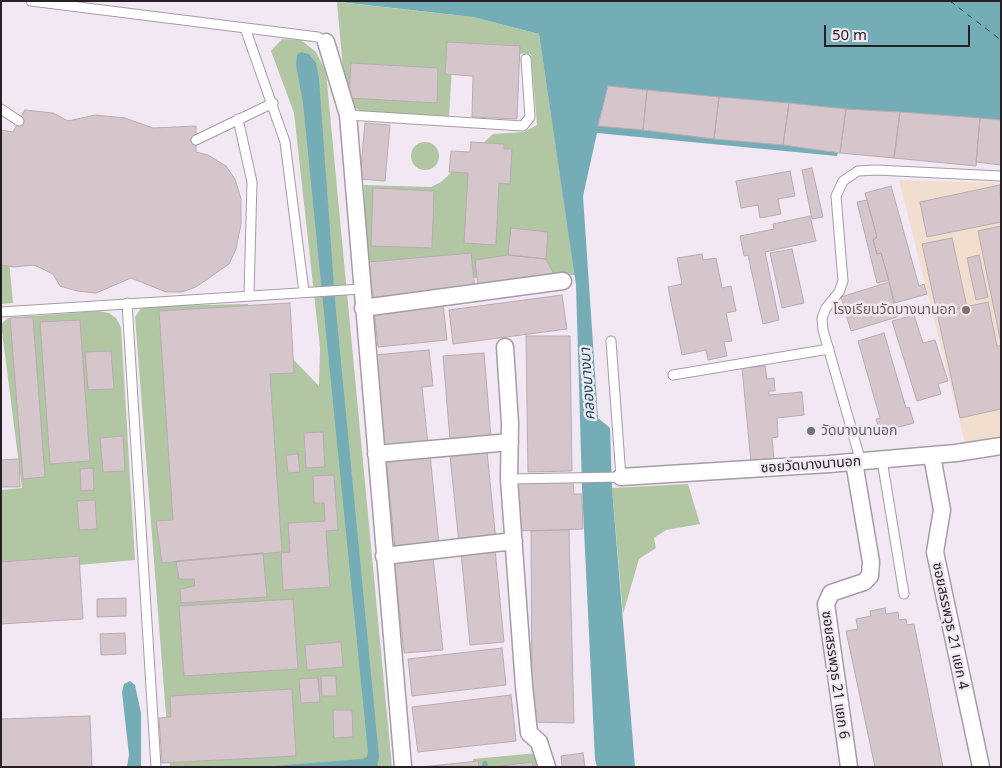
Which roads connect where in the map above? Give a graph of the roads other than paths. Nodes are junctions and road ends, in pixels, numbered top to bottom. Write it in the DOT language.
graph roads {
  1 [pos="30,1"];
  2 [pos="245,28"];
  3 [pos="326,42"];
  4 [pos="526,59"];
  5 [pos="273,103"];
  6 [pos="1,108"];
  7 [pos="348,115"];
  8 [pos="238,120"];
  9 [pos="19,121"];
  10 [pos="196,140"];
  11 [pos="1001,176"];
  12 [pos="563,282"];
  13 [pos="361,288"];
  14 [pos="304,292"];
  15 [pos="249,295"];
  16 [pos="126,303"];
  17 [pos="363,308"];
  18 [pos="1,312"];
  19 [pos="611,341"];
  20 [pos="505,346"];
  21 [pos="829,349"];
  22 [pos="673,375"];
  23 [pos="510,442"];
  24 [pos="1001,446"];
  25 [pos="376,454"];
  26 [pos="932,456"];
  27 [pos="882,460"];
  28 [pos="858,462"];
  29 [pos="618,477"];
  30 [pos="509,479"];
  31 [pos="514,542"];
  32 [pos="384,556"];
  33 [pos="904,594"];
  34 [pos="156,767"];
  35 [pos="403,767"];
  36 [pos="547,767"];
  37 [pos="849,767"];
  38 [pos="981,767"];
  1 -- 2 [label="lane"];
  2 -- 3 [label="lane"];
  2 -- 5 [label="lane"];
  3 -- 7 [label="street"];
  4 -- 7 [label="lane"];
  5 -- 8 [label="lane"];
  5 -- 14 [label="lane"];
  6 -- 9 [label="lane"];
  7 -- 13 [label="street"];
  8 -- 10 [label="lane"];
  8 -- 15 [label="lane"];
  11 -- 21 [label="lane"];
  12 -- 17 [label="street"];
  13 -- 14 [label="lane"];
  13 -- 17 [label="street"];
  14 -- 15 [label="lane"];
  15 -- 16 [label="lane"];
  16 -- 18 [label="lane"];
  16 -- 34 [label="lane"];
  17 -- 25 [label="street"];
  19 -- 29 [label="lane"];
  20 -- 23 [label="street"];
  21 -- 22 [label="lane"];
  21 -- 28 [label="lane"];
  23 -- 25 [label="street"];
  23 -- 30 [label="street"];
  24 -- 26 [label="street, ซอยวัดบางนานอก"];
  25 -- 32 [label="street"];
  26 -- 27 [label="street, ซอยวัดบางนานอก"];
  26 -- 38 [label="street, ซอยสรรพวุธ 21 แยก 4"];
  27 -- 28 [label="street, ซอยวัดบางนานอก"];
  27 -- 33 [label="lane"];
  28 -- 29 [label="street, ซอยวัดบางนานอก"];
  28 -- 37 [label="street, ซอยสรรพวุธ 21 แยก 6"];
  29 -- 30 [label="lane"];
  30 -- 31 [label="street"];
  31 -- 32 [label="street"];
  31 -- 36 [label="street"];
  32 -- 35 [label="street"];
}
